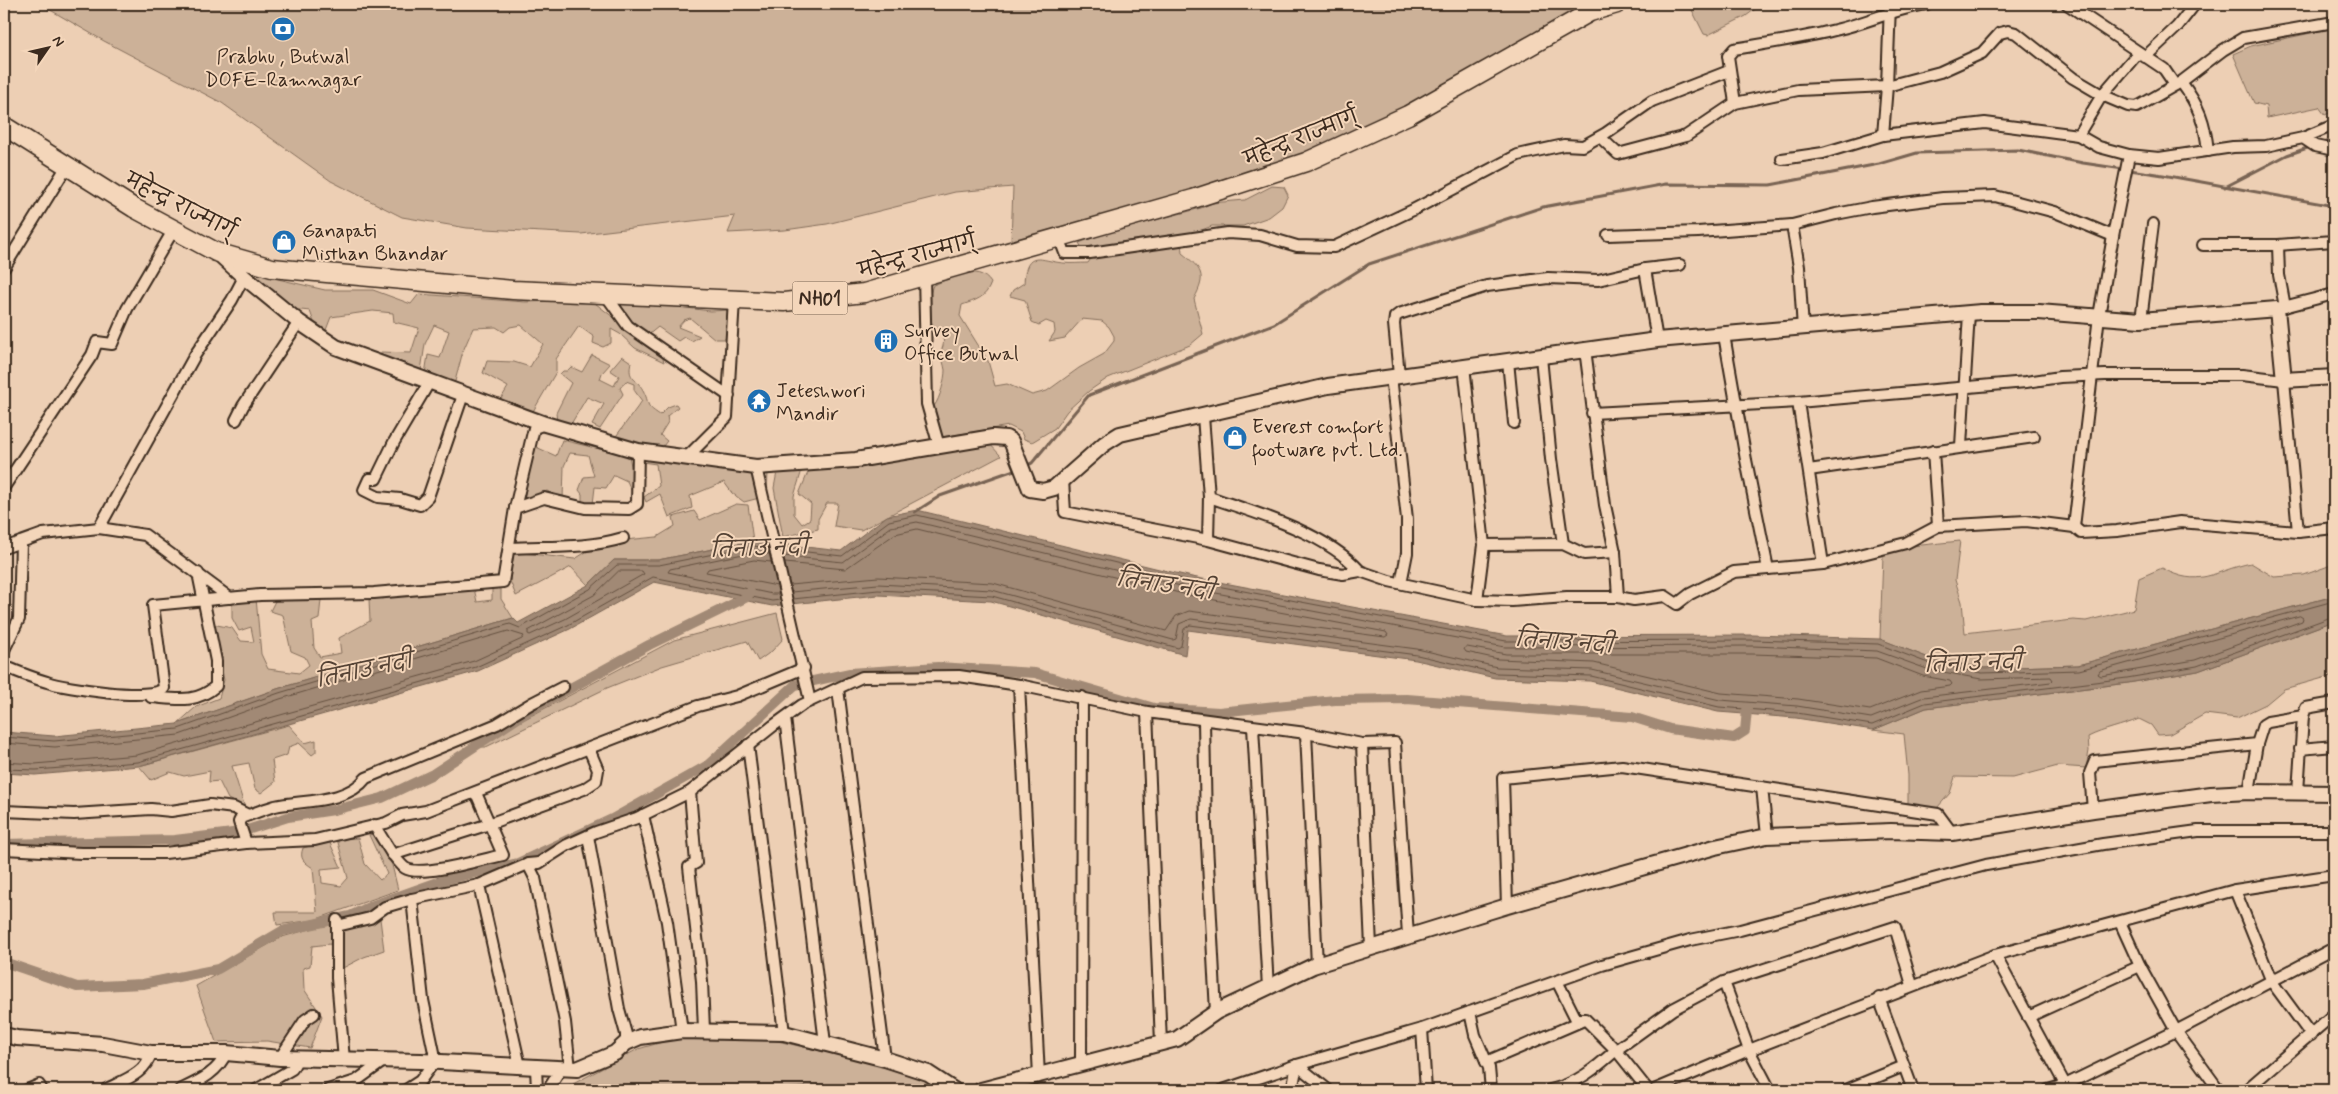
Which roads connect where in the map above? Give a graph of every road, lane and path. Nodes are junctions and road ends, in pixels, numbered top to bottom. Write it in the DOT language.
graph roads {
  1 [pos="1617,4"];
  2 [pos="1927,4"];
  3 [pos="2067,4"];
  4 [pos="2194,4"];
  5 [pos="1890,8"];
  6 [pos="2334,22"];
  7 [pos="2141,55"];
  8 [pos="1729,71"];
  9 [pos="2178,84"];
  10 [pos="1887,86"];
  11 [pos="2102,96"];
  12 [pos="1735,104"];
  13 [pos="2334,125"];
  14 [pos="4,126"];
  15 [pos="1883,135"];
  16 [pos="2078,135"];
  17 [pos="1600,137"];
  18 [pos="2303,138"];
  19 [pos="2334,150"];
  20 [pos="2208,151"];
  21 [pos="2129,155"];
  22 [pos="1782,159"];
  23 [pos="67,166"];
  24 [pos="2153,224"];
  25 [pos="1792,225"];
  26 [pos="174,229"];
  27 [pos="1608,235"];
  28 [pos="2113,236"];
  29 [pos="1059,237"];
  30 [pos="2334,241"];
  31 [pos="2203,245"];
  32 [pos="2278,245"];
  33 [pos="216,252"];
  34 [pos="1680,264"];
  35 [pos="4,268"];
  36 [pos="1645,269"];
  37 [pos="924,276"];
  38 [pos="244,277"];
  39 [pos="605,294"];
  40 [pos="2334,294"];
  41 [pos="734,300"];
  42 [pos="2281,308"];
  43 [pos="1969,313"];
  44 [pos="2100,316"];
  45 [pos="2141,320"];
  46 [pos="299,322"];
  47 [pos="1803,328"];
  48 [pos="1724,335"];
  49 [pos="1657,340"];
  50 [pos="1585,349"];
  51 [pos="1541,357"];
  52 [pos="1508,361"];
  53 [pos="1464,366"];
  54 [pos="1395,375"];
  55 [pos="2094,376"];
  56 [pos="2334,377"];
  57 [pos="2284,380"];
  58 [pos="430,381"];
  59 [pos="1964,386"];
  60 [pos="463,395"];
  61 [pos="729,396"];
  62 [pos="1798,402"];
  63 [pos="1737,404"];
  64 [pos="1593,412"];
  65 [pos="1204,416"];
  66 [pos="236,420"];
  67 [pos="1514,423"];
  68 [pos="545,424"];
  69 [pos="2034,437"];
  70 [pos="939,446"];
  71 [pos="1961,446"];
  72 [pos="638,451"];
  73 [pos="1933,451"];
  74 [pos="687,457"];
  75 [pos="756,467"];
  76 [pos="1809,470"];
  77 [pos="1063,480"];
  78 [pos="4,487"];
  79 [pos="1209,497"];
  80 [pos="516,508"];
  81 [pos="1938,526"];
  82 [pos="2074,526"];
  83 [pos="99,528"];
  84 [pos="2334,528"];
  85 [pos="2298,532"];
  86 [pos="623,538"];
  87 [pos="1208,540"];
  88 [pos="21,542"];
  89 [pos="1484,544"];
  90 [pos="1563,544"];
  91 [pos="4,548"];
  92 [pos="510,548"];
  93 [pos="1615,552"];
  94 [pos="1823,564"];
  95 [pos="1768,569"];
  96 [pos="1360,571"];
  97 [pos="198,574"];
  98 [pos="1401,583"];
  99 [pos="1618,596"];
  100 [pos="230,598"];
  101 [pos="204,600"];
  102 [pos="1477,600"];
  103 [pos="4,650"];
  104 [pos="4,666"];
  105 [pos="804,668"];
  106 [pos="1019,685"];
  107 [pos="563,687"];
  108 [pos="838,689"];
  109 [pos="129,695"];
  110 [pos="1082,698"];
  111 [pos="810,701"];
  112 [pos="2334,703"];
  113 [pos="1147,712"];
  114 [pos="2302,716"];
  115 [pos="786,718"];
  116 [pos="1204,721"];
  117 [pos="1253,727"];
  118 [pos="1306,733"];
  119 [pos="1362,744"];
  120 [pos="2257,744"];
  121 [pos="748,745"];
  122 [pos="2334,746"];
  123 [pos="589,749"];
  124 [pos="2300,749"];
  125 [pos="1762,787"];
  126 [pos="690,792"];
  127 [pos="2249,792"];
  128 [pos="2298,792"];
  129 [pos="2334,792"];
  130 [pos="476,793"];
  131 [pos="2093,810"];
  132 [pos="4,811"];
  133 [pos="643,815"];
  134 [pos="245,817"];
  135 [pos="489,824"];
  136 [pos="374,825"];
  137 [pos="2334,831"];
  138 [pos="1952,833"];
  139 [pos="588,836"];
  140 [pos="1767,836"];
  141 [pos="246,843"];
  142 [pos="4,849"];
  143 [pos="392,854"];
  144 [pos="528,864"];
  145 [pos="2334,875"];
  146 [pos="479,885"];
  147 [pos="2235,890"];
  148 [pos="412,899"];
  149 [pos="1507,906"];
  150 [pos="2120,922"];
  151 [pos="1408,936"];
  152 [pos="1371,947"];
  153 [pos="2334,948"];
  154 [pos="1994,955"];
  155 [pos="1316,965"];
  156 [pos="2140,966"];
  157 [pos="1558,981"];
  158 [pos="1724,982"];
  159 [pos="2272,982"];
  160 [pos="1912,985"];
  161 [pos="1268,988"];
  162 [pos="1879,998"];
  163 [pos="1216,1012"];
  164 [pos="1470,1012"];
  165 [pos="314,1014"];
  166 [pos="2334,1014"];
  167 [pos="2028,1017"];
  168 [pos="1585,1019"];
  169 [pos="1422,1029"];
  170 [pos="704,1030"];
  171 [pos="682,1031"];
  172 [pos="2176,1031"];
  173 [pos="784,1033"];
  174 [pos="4,1035"];
  175 [pos="2311,1035"];
  176 [pos="626,1043"];
  177 [pos="825,1043"];
  178 [pos="1161,1043"];
  179 [pos="1616,1050"];
  180 [pos="1749,1050"];
  181 [pos="151,1053"];
  182 [pos="226,1053"];
  183 [pos="280,1058"];
  184 [pos="298,1058"];
  185 [pos="884,1058"];
  186 [pos="344,1060"];
  187 [pos="384,1060"];
  188 [pos="434,1062"];
  189 [pos="1486,1062"];
  190 [pos="1081,1064"];
  191 [pos="1297,1064"];
  192 [pos="520,1066"];
  193 [pos="1904,1066"];
  194 [pos="536,1068"];
  195 [pos="566,1069"];
  196 [pos="1039,1076"];
  197 [pos="2067,1088"];
  198 [pos="27,1090"];
  199 [pos="42,1090"];
  200 [pos="105,1090"];
  201 [pos="180,1090"];
  202 [pos="256,1090"];
  203 [pos="328,1090"];
  204 [pos="406,1090"];
  205 [pos="537,1090"];
  206 [pos="548,1090"];
  207 [pos="954,1090"];
  208 [pos="982,1090"];
  209 [pos="1222,1090"];
  210 [pos="1292,1090"];
  211 [pos="1328,1090"];
  212 [pos="1426,1090"];
  213 [pos="1491,1090"];
  214 [pos="1550,1090"];
  215 [pos="1648,1090"];
  216 [pos="1654,1090"];
  217 [pos="1770,1090"];
  218 [pos="1846,1090"];
  219 [pos="1913,1090"];
  220 [pos="2048,1090"];
  221 [pos="2219,1090"];
  222 [pos="2246,1090"];
  1 -- 29 [label="highway, महेन्द्र राज्मार्ग् / NH01"];
  2 -- 5 [label="street"];
  3 -- 7 [label="street"];
  4 -- 7 [label="street"];
  5 -- 8 [label="street"];
  5 -- 10 [label="street"];
  6 -- 9 [label="street"];
  7 -- 9 [label="street"];
  7 -- 11 [label="street"];
  8 -- 12 [label="street"];
  8 -- 17 [label="street"];
  9 -- 11 [label="street"];
  9 -- 20 [label="street"];
  10 -- 11 [label="street"];
  10 -- 12 [label="street"];
  10 -- 15 [label="street"];
  11 -- 16 [label="street"];
  12 -- 17 [label="street"];
  13 -- 18 [label="street"];
  14 -- 23 [label="highway, महेन्द्र राज्मार्ग् / NH01"];
  15 -- 16 [label="street"];
  15 -- 22 [label="street"];
  16 -- 21 [label="street"];
  17 -- 29 [label="street"];
  18 -- 19 [label="street"];
  18 -- 20 [label="street"];
  20 -- 21 [label="street"];
  21 -- 28 [label="street"];
  23 -- 26 [label="highway, महेन्द्र राज्मार्ग् / NH01"];
  23 -- 35 [label="street"];
  24 -- 45 [label="street"];
  25 -- 27 [label="street"];
  25 -- 28 [label="street"];
  25 -- 47 [label="street"];
  26 -- 33 [label="highway, महेन्द्र राज्मार्ग् / NH01"];
  26 -- 78 [label="street"];
  28 -- 44 [label="street"];
  29 -- 37 [label="highway, महेन्द्र राज्मार्ग् / NH01"];
  30 -- 32 [label="street"];
  31 -- 32 [label="street"];
  32 -- 42 [label="street"];
  33 -- 38 [label="main road"];
  33 -- 39 [label="highway, महेन्द्र राज्मार्ग् / NH01"];
  34 -- 36 [label="street"];
  36 -- 49 [label="street"];
  36 -- 54 [label="street"];
  37 -- 41 [label="highway, महेन्द्र राज्मार्ग् / NH01"];
  37 -- 70 [label="street"];
  38 -- 46 [label="main road"];
  38 -- 83 [label="street"];
  39 -- 41 [label="highway, महेन्द्र राज्मार्ग् / NH01"];
  39 -- 61 [label="street"];
  40 -- 42 [label="street"];
  41 -- 61 [label="street"];
  42 -- 45 [label="main road"];
  42 -- 57 [label="main road"];
  43 -- 44 [label="main road"];
  43 -- 47 [label="main road"];
  43 -- 59 [label="street"];
  44 -- 45 [label="main road"];
  44 -- 55 [label="street"];
  46 -- 58 [label="main road"];
  46 -- 66 [label="street"];
  47 -- 48 [label="main road"];
  48 -- 49 [label="main road"];
  48 -- 63 [label="street"];
  49 -- 50 [label="main road"];
  50 -- 51 [label="main road"];
  50 -- 64 [label="street"];
  51 -- 52 [label="main road"];
  51 -- 90 [label="street"];
  52 -- 53 [label="main road"];
  52 -- 67 [label="street"];
  53 -- 54 [label="main road"];
  53 -- 89 [label="street"];
  54 -- 65 [label="main road"];
  54 -- 98 [label="street"];
  55 -- 57 [label="street"];
  55 -- 59 [label="street"];
  55 -- 82 [label="street"];
  56 -- 57 [label="main road"];
  57 -- 85 [label="street"];
  58 -- 60 [label="main road"];
  58 -- 60 [label="street"];
  59 -- 62 [label="street"];
  59 -- 71 [label="street"];
  60 -- 68 [label="main road"];
  61 -- 74 [label="street"];
  62 -- 63 [label="street"];
  62 -- 76 [label="street"];
  63 -- 64 [label="street"];
  63 -- 95 [label="street"];
  64 -- 93 [label="street"];
  65 -- 77 [label="main road"];
  65 -- 79 [label="street"];
  68 -- 72 [label="main road"];
  68 -- 80 [label="street"];
  69 -- 71 [label="street"];
  70 -- 75 [label="main road"];
  70 -- 77 [label="main road"];
  71 -- 73 [label="street"];
  72 -- 74 [label="main road"];
  72 -- 80 [label="street"];
  73 -- 76 [label="street"];
  73 -- 81 [label="street"];
  74 -- 75 [label="main road"];
  75 -- 105 [label="street"];
  76 -- 94 [label="street"];
  77 -- 87 [label="street"];
  79 -- 87 [label="street"];
  79 -- 96 [label="street"];
  80 -- 92 [label="street"];
  81 -- 82 [label="street"];
  81 -- 94 [label="street"];
  82 -- 85 [label="street"];
  83 -- 88 [label="street"];
  83 -- 97 [label="street"];
  84 -- 85 [label="street"];
  86 -- 92 [label="street"];
  87 -- 96 [label="street"];
  88 -- 91 [label="street"];
  88 -- 103 [label="street"];
  89 -- 90 [label="street"];
  89 -- 102 [label="street"];
  90 -- 93 [label="street"];
  92 -- 100 [label="street"];
  93 -- 99 [label="street"];
  94 -- 95 [label="street"];
  95 -- 99 [label="street"];
  96 -- 98 [label="street"];
  97 -- 100 [label="street"];
  97 -- 101 [label="street"];
  98 -- 102 [label="street"];
  99 -- 102 [label="street"];
  100 -- 101 [label="street"];
  101 -- 109 [label="street"];
  101 -- 109 [label="street"];
  104 -- 109 [label="street"];
  105 -- 111 [label="street"];
  105 -- 123 [label="street"];
  106 -- 108 [label="street"];
  106 -- 110 [label="street"];
  106 -- 196 [label="street"];
  107 -- 134 [label="street"];
  108 -- 111 [label="street"];
  108 -- 185 [label="street"];
  110 -- 113 [label="street"];
  110 -- 190 [label="street"];
  111 -- 115 [label="street"];
  112 -- 114 [label="street"];
  113 -- 116 [label="street"];
  113 -- 178 [label="street"];
  114 -- 120 [label="street"];
  114 -- 124 [label="street"];
  115 -- 121 [label="street"];
  115 -- 177 [label="street"];
  116 -- 117 [label="street"];
  116 -- 163 [label="street"];
  117 -- 118 [label="street"];
  117 -- 161 [label="street"];
  118 -- 119 [label="street"];
  118 -- 155 [label="street"];
  119 -- 151 [label="street"];
  119 -- 152 [label="street"];
  120 -- 127 [label="street"];
  120 -- 131 [label="street"];
  121 -- 126 [label="street"];
  121 -- 173 [label="street"];
  122 -- 124 [label="street"];
  123 -- 130 [label="street"];
  123 -- 135 [label="street"];
  124 -- 128 [label="street"];
  125 -- 138 [label="street"];
  125 -- 140 [label="street"];
  125 -- 149 [label="street"];
  126 -- 133 [label="street"];
  126 -- 170 [label="street"];
  127 -- 128 [label="main road"];
  127 -- 131 [label="main road"];
  128 -- 129 [label="main road"];
  130 -- 135 [label="street"];
  130 -- 136 [label="street"];
  131 -- 138 [label="main road"];
  132 -- 134 [label="street"];
  133 -- 139 [label="street"];
  133 -- 171 [label="street"];
  134 -- 141 [label="street"];
  135 -- 143 [label="street"];
  135 -- 143 [label="street"];
  136 -- 141 [label="street"];
  136 -- 143 [label="street"];
  137 -- 157 [label="street"];
  138 -- 140 [label="main road"];
  139 -- 144 [label="street"];
  139 -- 176 [label="street"];
  140 -- 149 [label="main road"];
  141 -- 142 [label="street"];
  144 -- 146 [label="street"];
  144 -- 195 [label="street"];
  145 -- 147 [label="street"];
  146 -- 148 [label="street"];
  146 -- 192 [label="street"];
  147 -- 150 [label="street"];
  147 -- 159 [label="street"];
  148 -- 186 [label="street"];
  148 -- 188 [label="street"];
  149 -- 151 [label="main road"];
  150 -- 154 [label="street"];
  150 -- 156 [label="street"];
  151 -- 152 [label="main road"];
  152 -- 155 [label="main road"];
  153 -- 159 [label="street"];
  154 -- 160 [label="street"];
  154 -- 167 [label="street"];
  155 -- 161 [label="main road"];
  156 -- 167 [label="street"];
  156 -- 172 [label="street"];
  157 -- 164 [label="street"];
  157 -- 168 [label="street"];
  158 -- 160 [label="street"];
  158 -- 179 [label="street"];
  158 -- 180 [label="street"];
  159 -- 172 [label="street"];
  159 -- 175 [label="street"];
  160 -- 162 [label="street"];
  161 -- 163 [label="main road"];
  162 -- 180 [label="street"];
  162 -- 193 [label="street"];
  163 -- 178 [label="main road"];
  164 -- 169 [label="street"];
  164 -- 189 [label="street"];
  165 -- 183 [label="street"];
  166 -- 175 [label="street"];
  167 -- 197 [label="street"];
  168 -- 179 [label="street"];
  168 -- 189 [label="street"];
  169 -- 191 [label="street"];
  169 -- 212 [label="street"];
  170 -- 171 [label="main road"];
  170 -- 173 [label="main road"];
  171 -- 176 [label="main road"];
  172 -- 197 [label="street"];
  172 -- 221 [label="street"];
  173 -- 177 [label="main road"];
  174 -- 181 [label="main road"];
  175 -- 222 [label="street"];
  176 -- 195 [label="main road"];
  177 -- 185 [label="main road"];
  178 -- 190 [label="main road"];
  179 -- 214 [label="street"];
  179 -- 215 [label="street"];
  180 -- 216 [label="street"];
  180 -- 217 [label="street"];
  181 -- 182 [label="main road"];
  181 -- 200 [label="street"];
  182 -- 183 [label="main road"];
  182 -- 201 [label="street"];
  183 -- 184 [label="main road"];
  184 -- 186 [label="main road"];
  184 -- 202 [label="street"];
  185 -- 207 [label="main road"];
  186 -- 187 [label="main road"];
  187 -- 188 [label="main road"];
  187 -- 203 [label="street"];
  188 -- 192 [label="main road"];
  188 -- 204 [label="street"];
  189 -- 213 [label="street"];
  190 -- 196 [label="main road"];
  191 -- 209 [label="street"];
  191 -- 210 [label="street"];
  191 -- 211 [label="street"];
  192 -- 194 [label="main road"];
  193 -- 218 [label="street"];
  193 -- 219 [label="street"];
  194 -- 195 [label="main road"];
  194 -- 205 [label="street"];
  195 -- 206 [label="street"];
  196 -- 208 [label="main road"];
  197 -- 220 [label="street"];
  198 -- 199 [label="street"];
}
